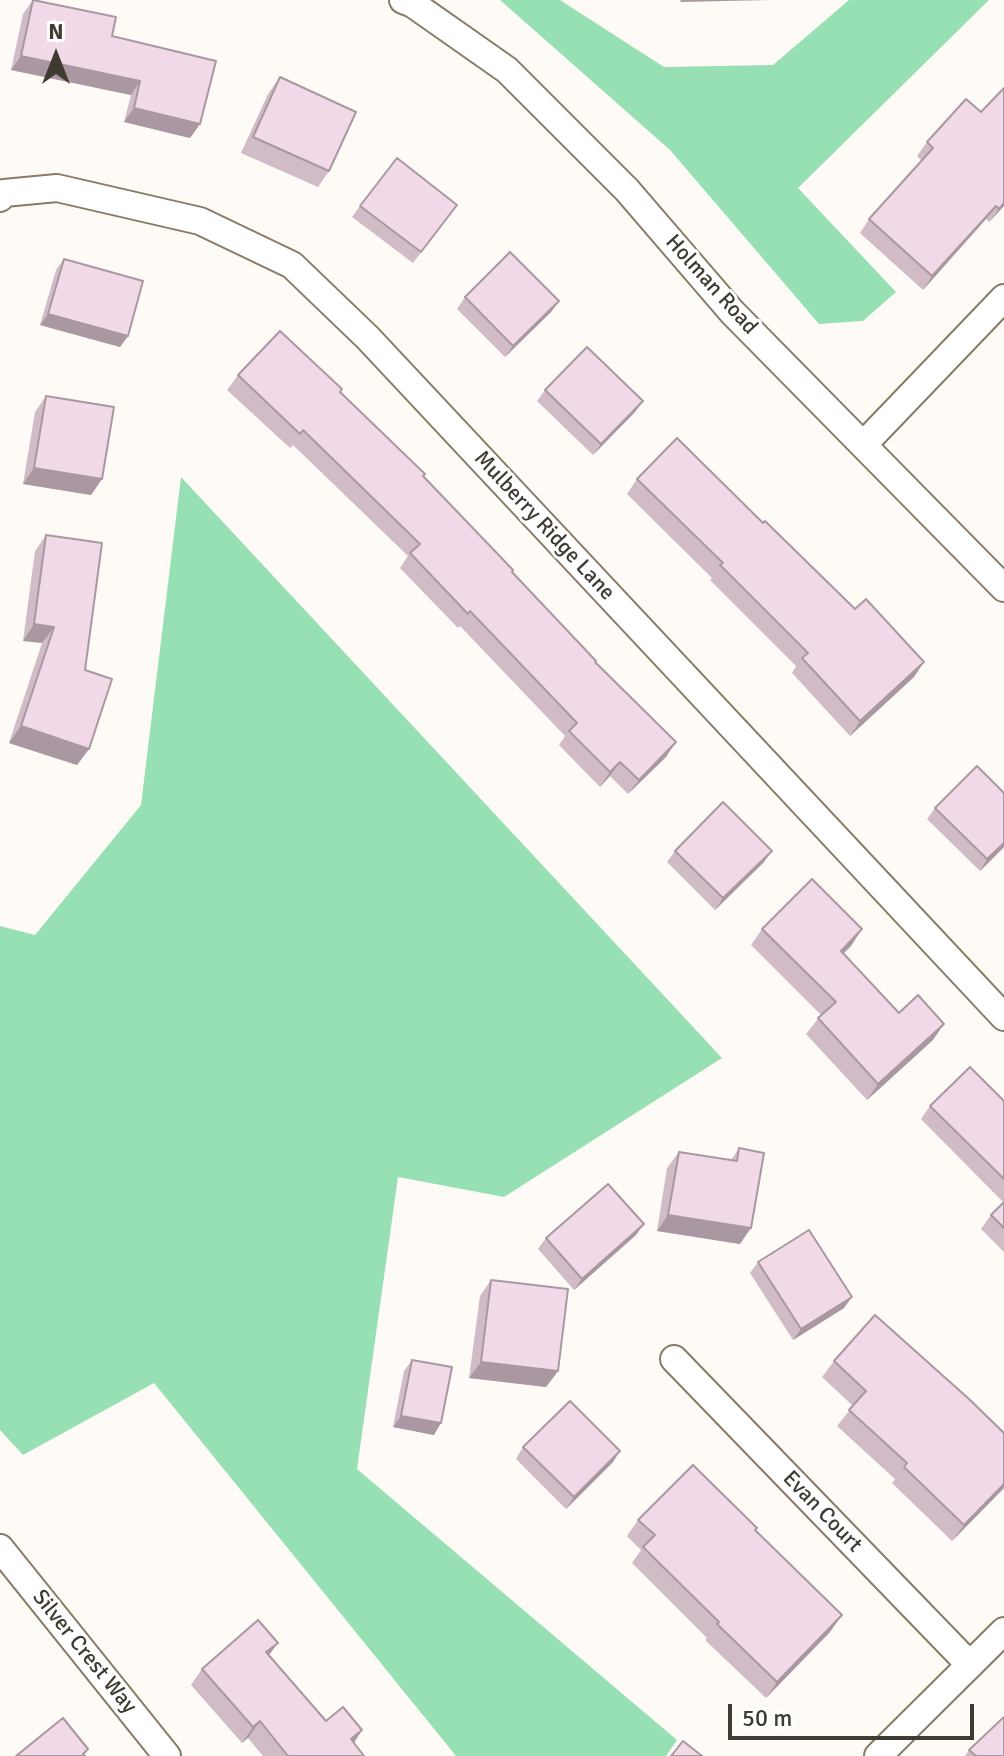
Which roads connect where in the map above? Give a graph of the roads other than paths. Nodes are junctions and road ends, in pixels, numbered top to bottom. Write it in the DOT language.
graph roads {
  1 [pos="403,0"];
  2 [pos="0,198"];
  3 [pos="1004,298"];
  4 [pos="864,444"];
  5 [pos="1004,588"];
  6 [pos="1004,1017"];
  7 [pos="674,1359"];
  8 [pos="0,1548"];
  9 [pos="1004,1631"];
  10 [pos="970,1665"];
  11 [pos="167,1756"];
  12 [pos="878,1756"];
  1 -- 4 [label="street, Holman Road"];
  2 -- 6 [label="street, Mulberry Ridge Lane"];
  3 -- 4 [label="street"];
  4 -- 5 [label="street, Holman Road"];
  7 -- 10 [label="street, Evan Court"];
  8 -- 11 [label="street, Silver Crest Way"];
  9 -- 10 [label="street"];
  10 -- 12 [label="street"];
}
